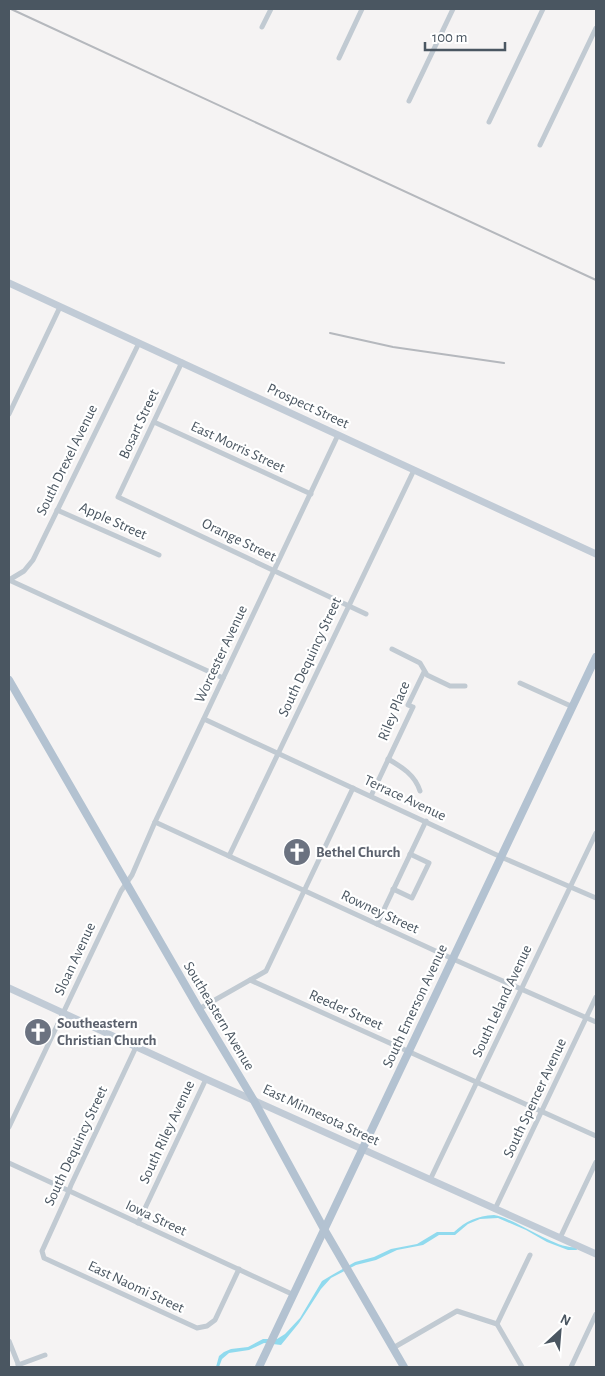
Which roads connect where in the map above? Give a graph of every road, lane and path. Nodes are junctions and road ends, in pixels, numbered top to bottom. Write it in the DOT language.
graph roads {
  1 [pos="271,9"];
  2 [pos="362,9"];
  3 [pos="453,9"];
  4 [pos="543,9"];
  5 [pos="262,27"];
  6 [pos="596,28"];
  7 [pos="339,58"];
  8 [pos="409,100"];
  9 [pos="488,122"];
  10 [pos="540,145"];
  11 [pos="9,283"];
  12 [pos="60,307"];
  13 [pos="138,343"];
  14 [pos="182,362"];
  15 [pos="9,414"];
  16 [pos="154,422"];
  17 [pos="338,435"];
  18 [pos="414,470"];
  19 [pos="311,494"];
  20 [pos="118,497"];
  21 [pos="57,510"];
  22 [pos="596,554"];
  23 [pos="158,555"];
  24 [pos="274,570"];
  25 [pos="9,580"];
  26 [pos="348,605"];
  27 [pos="366,614"];
  28 [pos="392,649"];
  29 [pos="596,659"];
  30 [pos="424,672"];
  31 [pos="223,678"];
  32 [pos="9,680"];
  33 [pos="520,683"];
  34 [pos="465,686"];
  35 [pos="572,707"];
  36 [pos="204,719"];
  37 [pos="278,753"];
  38 [pos="388,760"];
  39 [pos="424,783"];
  40 [pos="418,785"];
  41 [pos="353,788"];
  42 [pos="420,791"];
  43 [pos="371,796"];
  44 [pos="426,821"];
  45 [pos="155,822"];
  46 [pos="596,833"];
  47 [pos="410,854"];
  48 [pos="229,856"];
  49 [pos="502,856"];
  50 [pos="126,884"];
  51 [pos="570,887"];
  52 [pos="304,890"];
  53 [pos="393,890"];
  54 [pos="596,898"];
  55 [pos="377,924"];
  56 [pos="453,959"];
  57 [pos="250,980"];
  58 [pos="9,988"];
  59 [pos="522,989"];
  60 [pos="596,997"];
  61 [pos="198,1009"];
  62 [pos="63,1013"];
  63 [pos="586,1018"];
  64 [pos="596,1022"];
  65 [pos="136,1047"];
  66 [pos="409,1052"];
  67 [pos="206,1079"];
  68 [pos="477,1083"];
  69 [pos="253,1099"];
  70 [pos="542,1111"];
  71 [pos="9,1128"];
  72 [pos="596,1136"];
  73 [pos="363,1149"];
  74 [pos="596,1162"];
  75 [pos="9,1163"];
  76 [pos="430,1180"];
  77 [pos="69,1191"];
  78 [pos="496,1209"];
  79 [pos="138,1223"];
  80 [pos="324,1229"];
  81 [pos="560,1238"];
  82 [pos="596,1254"];
  83 [pos="530,1255"];
  84 [pos="42,1256"];
  85 [pos="239,1270"];
  86 [pos="294,1295"];
  87 [pos="596,1314"];
  88 [pos="497,1324"];
  89 [pos="9,1341"];
  90 [pos="393,1348"];
  91 [pos="45,1355"];
  92 [pos="19,1366"];
  93 [pos="259,1367"];
  94 [pos="404,1367"];
  95 [pos="522,1367"];
  96 [pos="571,1367"];
  1 -- 5 [label="street"];
  2 -- 7 [label="street"];
  3 -- 8 [label="street"];
  4 -- 9 [label="street"];
  6 -- 10 [label="street"];
  11 -- 12 [label="street, Prospect Street"];
  12 -- 13 [label="street, Prospect Street"];
  12 -- 15 [label="street"];
  13 -- 14 [label="street, Prospect Street"];
  13 -- 21 [label="street, South Drexel Avenue"];
  14 -- 16 [label="street, Bosart Street"];
  14 -- 17 [label="street, Prospect Street"];
  16 -- 19 [label="street, East Morris Street"];
  16 -- 20 [label="street, Bosart Street"];
  17 -- 18 [label="street, Prospect Street"];
  17 -- 19 [label="street, Worcester Avenue"];
  18 -- 22 [label="street, Prospect Street"];
  18 -- 26 [label="street, South Dequincy Street"];
  19 -- 24 [label="street, Worcester Avenue"];
  20 -- 24 [label="street, Orange Street"];
  21 -- 23 [label="street, Apple Street"];
  21 -- 25 [label="street, South Drexel Avenue"];
  24 -- 26 [label="street, Orange Street"];
  24 -- 31 [label="street, Worcester Avenue"];
  25 -- 31 [label="street"];
  26 -- 27 [label="street, Orange Street"];
  26 -- 37 [label="street, South Dequincy Street"];
  28 -- 30 [label="street, Riley Place"];
  29 -- 35 [label="main road, South Emerson Avenue"];
  30 -- 34 [label="street, Riley Place"];
  30 -- 38 [label="street, Riley Place"];
  31 -- 36 [label="street, Worcester Avenue"];
  32 -- 50 [label="main road, Southeastern Avenue"];
  33 -- 35 [label="street"];
  35 -- 49 [label="main road, South Emerson Avenue"];
  36 -- 37 [label="street, Terrace Avenue"];
  36 -- 45 [label="street, Worcester Avenue"];
  37 -- 41 [label="street, Terrace Avenue"];
  37 -- 48 [label="street, South Dequincy Street"];
  38 -- 40 [label="street, Riley Place"];
  38 -- 43 [label="street, Riley Place"];
  39 -- 40 [label="street"];
  40 -- 42 [label="street, Riley Place"];
  41 -- 43 [label="street, Terrace Avenue"];
  41 -- 52 [label="street"];
  43 -- 44 [label="street, Terrace Avenue"];
  44 -- 47 [label="street"];
  44 -- 49 [label="street, Terrace Avenue"];
  45 -- 48 [label="street, Rowney Street"];
  45 -- 50 [label="street, Worcester Avenue"];
  46 -- 51 [label="street, South Leland Avenue"];
  47 -- 53 [label="street"];
  47 -- 53 [label="street"];
  48 -- 52 [label="street, Rowney Street"];
  49 -- 51 [label="street, Terrace Avenue"];
  49 -- 56 [label="main road, South Emerson Avenue"];
  50 -- 61 [label="main road, Southeastern Avenue"];
  50 -- 62 [label="street, Sloan Avenue"];
  51 -- 54 [label="street, Terrace Avenue"];
  51 -- 59 [label="street, South Leland Avenue"];
  52 -- 55 [label="street, Rowney Street"];
  52 -- 57 [label="street"];
  53 -- 55 [label="street"];
  55 -- 56 [label="street, Rowney Street"];
  56 -- 59 [label="street, Rowney Street"];
  56 -- 66 [label="main road, South Emerson Avenue"];
  57 -- 61 [label="street"];
  57 -- 66 [label="street, Reeder Street"];
  58 -- 62 [label="street, East Minnesota Street"];
  59 -- 63 [label="street, Rowney Street"];
  59 -- 68 [label="street, South Leland Avenue"];
  60 -- 63 [label="street, South Spencer Avenue"];
  61 -- 69 [label="main road, Southeastern Avenue"];
  62 -- 65 [label="street, East Minnesota Street"];
  62 -- 71 [label="street, Sloan Avenue"];
  63 -- 64 [label="street, Rowney Street"];
  63 -- 70 [label="street, South Spencer Avenue"];
  65 -- 67 [label="street, East Minnesota Street"];
  65 -- 77 [label="street, South Dequincy Street"];
  66 -- 68 [label="street, Reeder Street"];
  66 -- 73 [label="main road, South Emerson Avenue"];
  67 -- 69 [label="street, East Minnesota Street"];
  67 -- 79 [label="street, South Riley Avenue"];
  68 -- 70 [label="street, Reeder Street"];
  68 -- 76 [label="street, South Leland Avenue"];
  69 -- 73 [label="street, East Minnesota Street"];
  69 -- 80 [label="main road, Southeastern Avenue"];
  70 -- 72 [label="street, Reeder Street"];
  70 -- 78 [label="street, South Spencer Avenue"];
  73 -- 76 [label="street, East Minnesota Street"];
  73 -- 80 [label="main road, South Emerson Avenue"];
  74 -- 81 [label="street"];
  75 -- 77 [label="street, Iowa Street"];
  76 -- 78 [label="street, East Minnesota Street"];
  77 -- 79 [label="street, Iowa Street"];
  77 -- 84 [label="street, South Dequincy Street"];
  78 -- 81 [label="street, East Minnesota Street"];
  79 -- 85 [label="street, Iowa Street"];
  80 -- 86 [label="main road, South Emerson Avenue"];
  80 -- 90 [label="main road, Southeastern Avenue"];
  81 -- 82 [label="street, East Minnesota Street"];
  83 -- 88 [label="street"];
  84 -- 85 [label="street, East Naomi Street"];
  85 -- 86 [label="street, Iowa Street"];
  86 -- 93 [label="main road, South Emerson Avenue"];
  87 -- 96 [label="street"];
  88 -- 90 [label="street"];
  88 -- 95 [label="street"];
  89 -- 92 [label="street"];
  90 -- 94 [label="main road, Southeastern Avenue"];
  91 -- 92 [label="street"];
}
